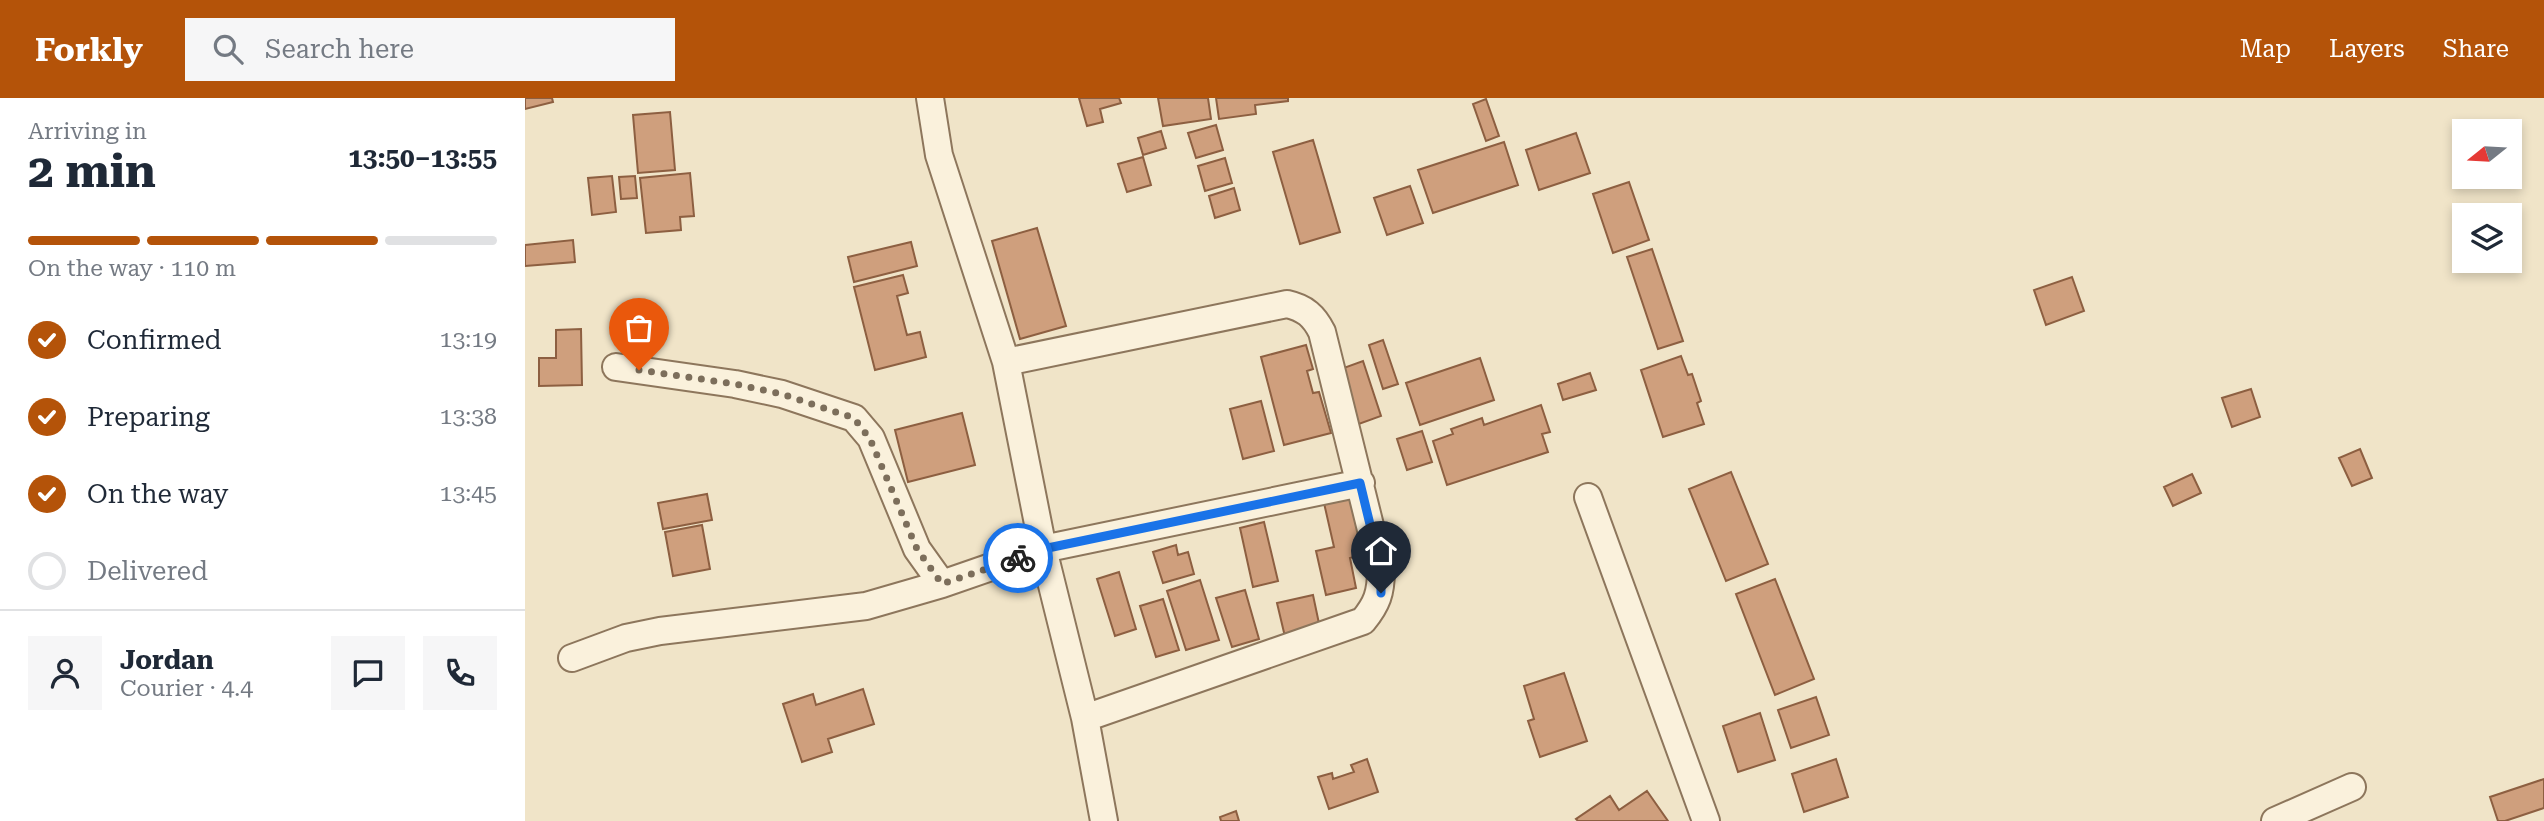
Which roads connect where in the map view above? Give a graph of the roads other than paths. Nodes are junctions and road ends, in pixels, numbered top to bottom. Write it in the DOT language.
graph roads {
  1 [pos="930,98"];
  2 [pos="1006,362"];
  3 [pos="616,367"];
  4 [pos="1360,483"];
  5 [pos="1588,497"];
  6 [pos="1043,549"];
  7 [pos="942,584"];
  8 [pos="572,658"];
  9 [pos="1085,718"];
  10 [pos="2352,787"];
  11 [pos="1104,821"];
  12 [pos="1706,821"];
  13 [pos="2274,821"];
  1 -- 2 [label="street"];
  2 -- 4 [label="street"];
  2 -- 6 [label="street"];
  3 -- 7 [label="street"];
  4 -- 6 [label="street"];
  4 -- 9 [label="street"];
  5 -- 12 [label="street"];
  6 -- 7 [label="street"];
  6 -- 9 [label="street"];
  7 -- 8 [label="street"];
  9 -- 11 [label="street"];
  10 -- 13 [label="street"];
}
